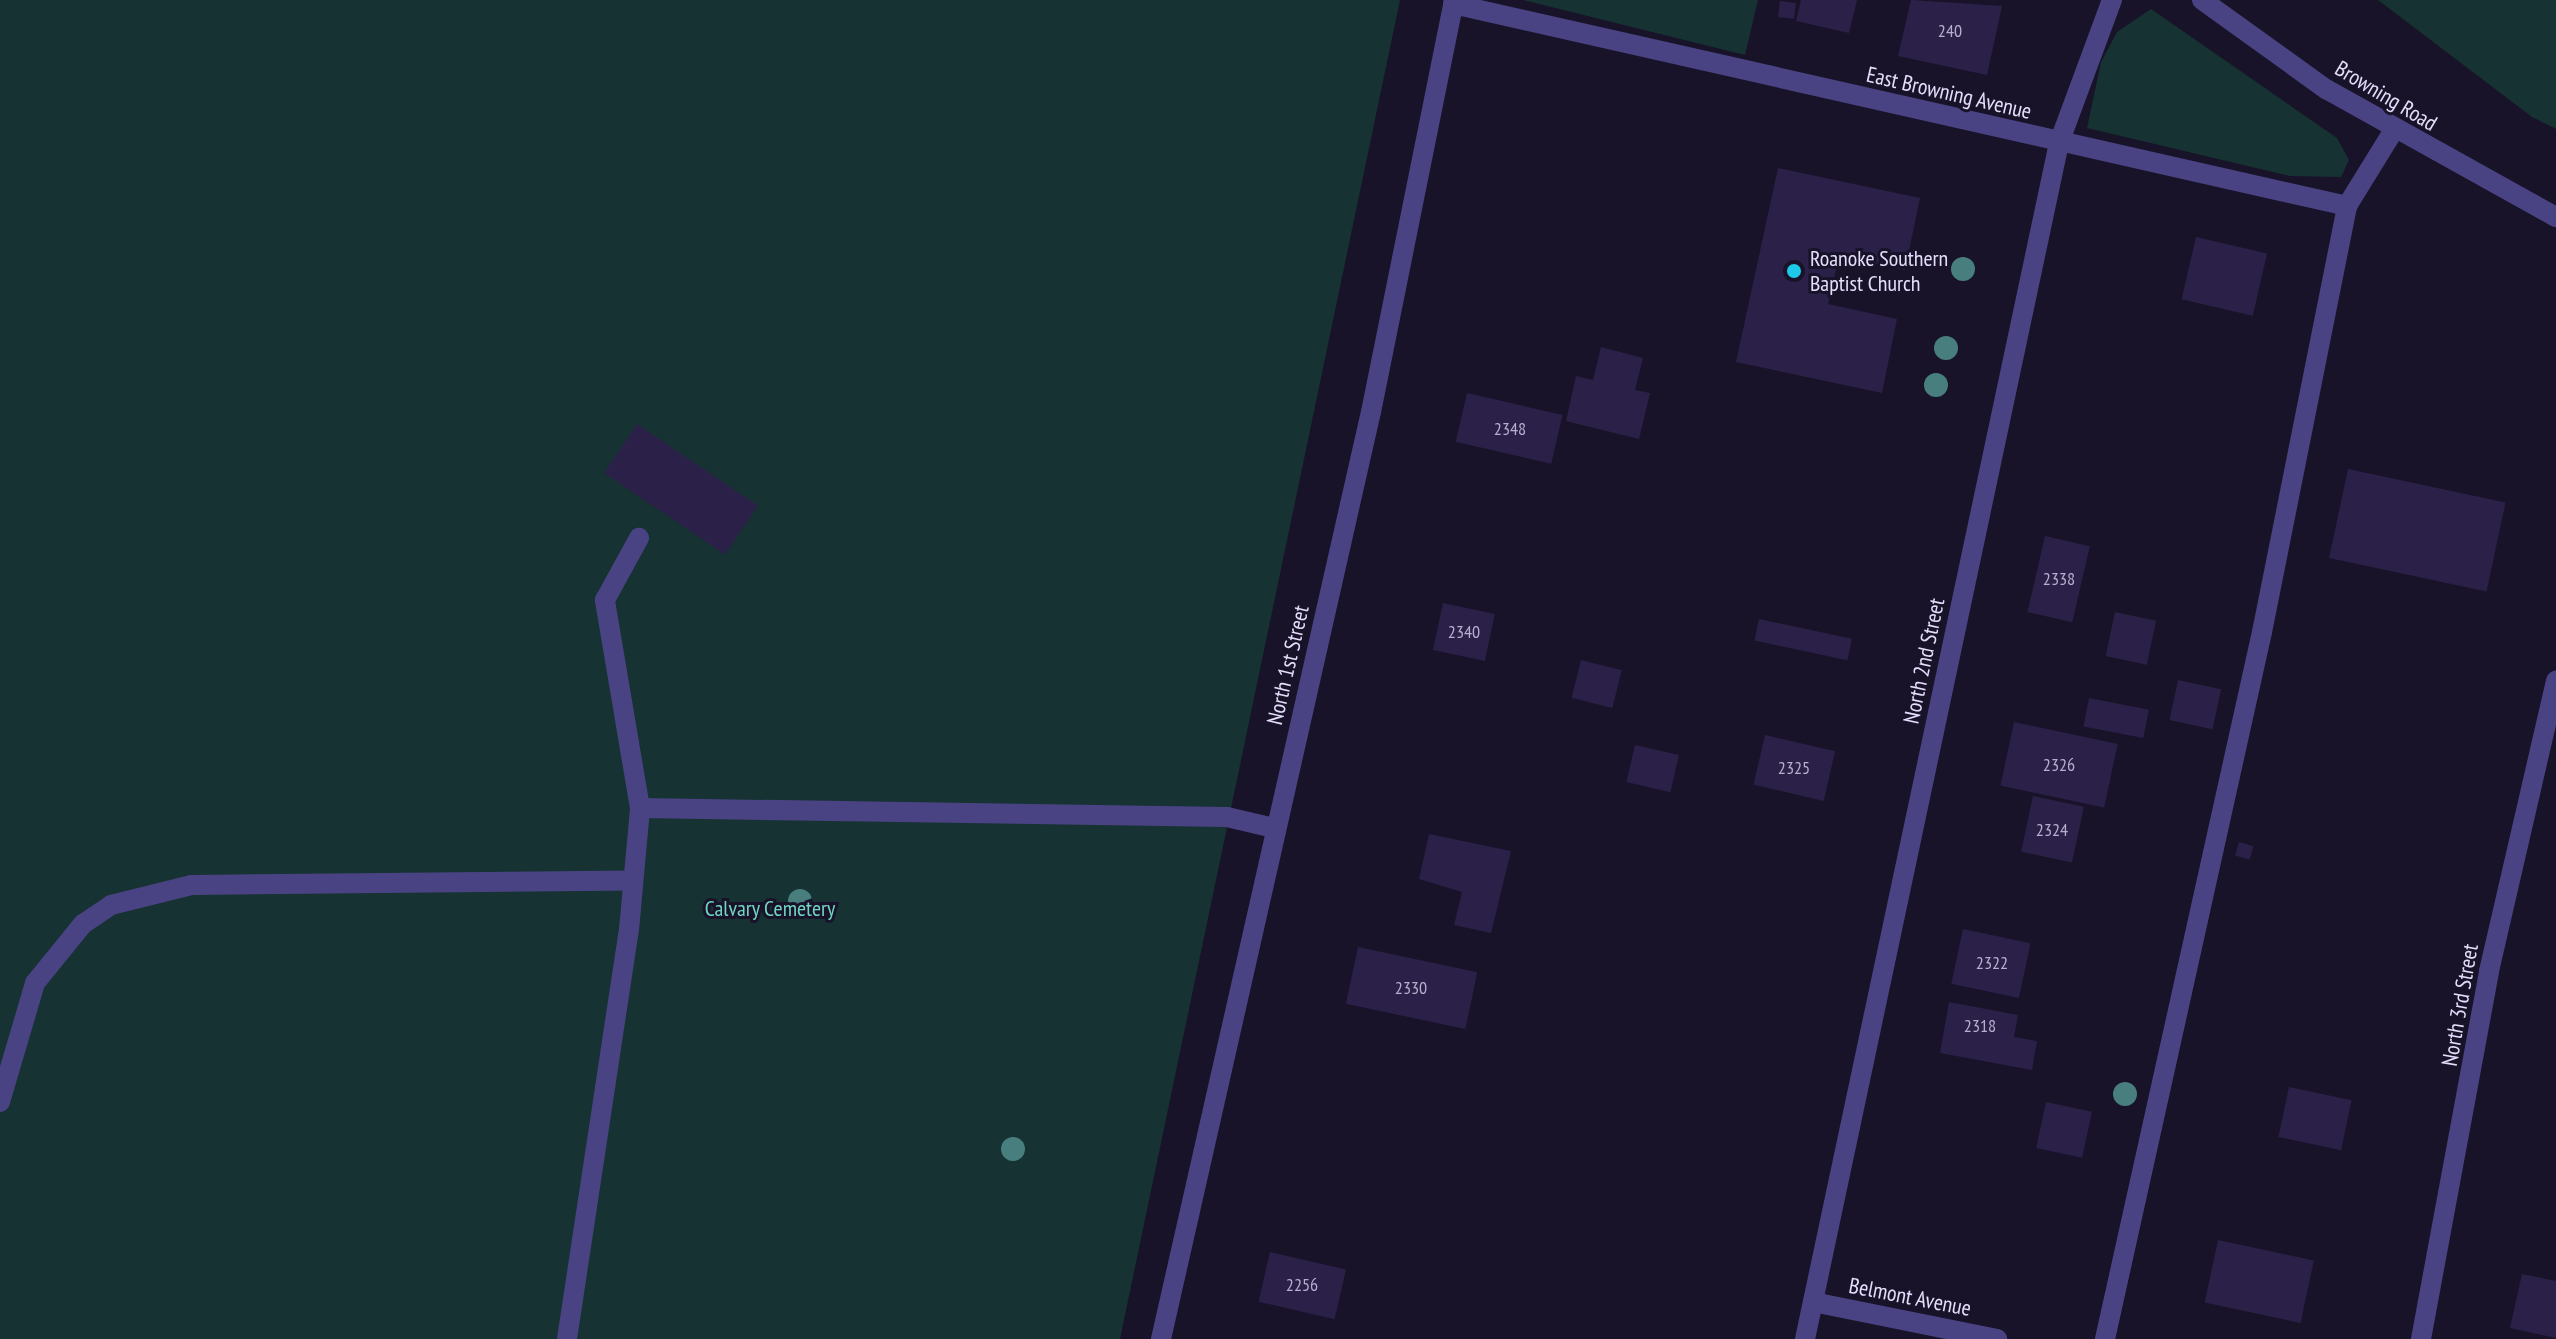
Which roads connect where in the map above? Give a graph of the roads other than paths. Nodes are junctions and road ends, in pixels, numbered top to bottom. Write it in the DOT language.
graph roads {
  1 [pos="2112,0"];
  2 [pos="2202,0"];
  3 [pos="1454,2"];
  4 [pos="2394,130"];
  5 [pos="2059,143"];
  6 [pos="2347,206"];
  7 [pos="2556,217"];
  8 [pos="639,538"];
  9 [pos="2556,681"];
  10 [pos="640,808"];
  11 [pos="1274,828"];
  12 [pos="633,880"];
  13 [pos="0,1102"];
  14 [pos="1813,1302"];
  15 [pos="567,1339"];
  16 [pos="1161,1339"];
  17 [pos="1805,1339"];
  18 [pos="1997,1339"];
  19 [pos="2105,1339"];
  20 [pos="2421,1339"];
  1 -- 5 [label="street, North 2nd Street"];
  2 -- 4 [label="street, Browning Road"];
  3 -- 5 [label="street, East Browning Avenue"];
  3 -- 11 [label="street, North 1st Street"];
  4 -- 6 [label="street"];
  4 -- 7 [label="street, Browning Road"];
  5 -- 6 [label="street, East Browning Avenue"];
  5 -- 14 [label="street, North 2nd Street"];
  6 -- 19 [label="street"];
  8 -- 10 [label="street"];
  9 -- 20 [label="street, North 3rd Street"];
  10 -- 11 [label="street"];
  10 -- 12 [label="street"];
  11 -- 16 [label="street, North 1st Street"];
  12 -- 13 [label="street"];
  12 -- 15 [label="street"];
  14 -- 17 [label="street, North 2nd Street"];
  14 -- 18 [label="street, Belmont Avenue"];
}
